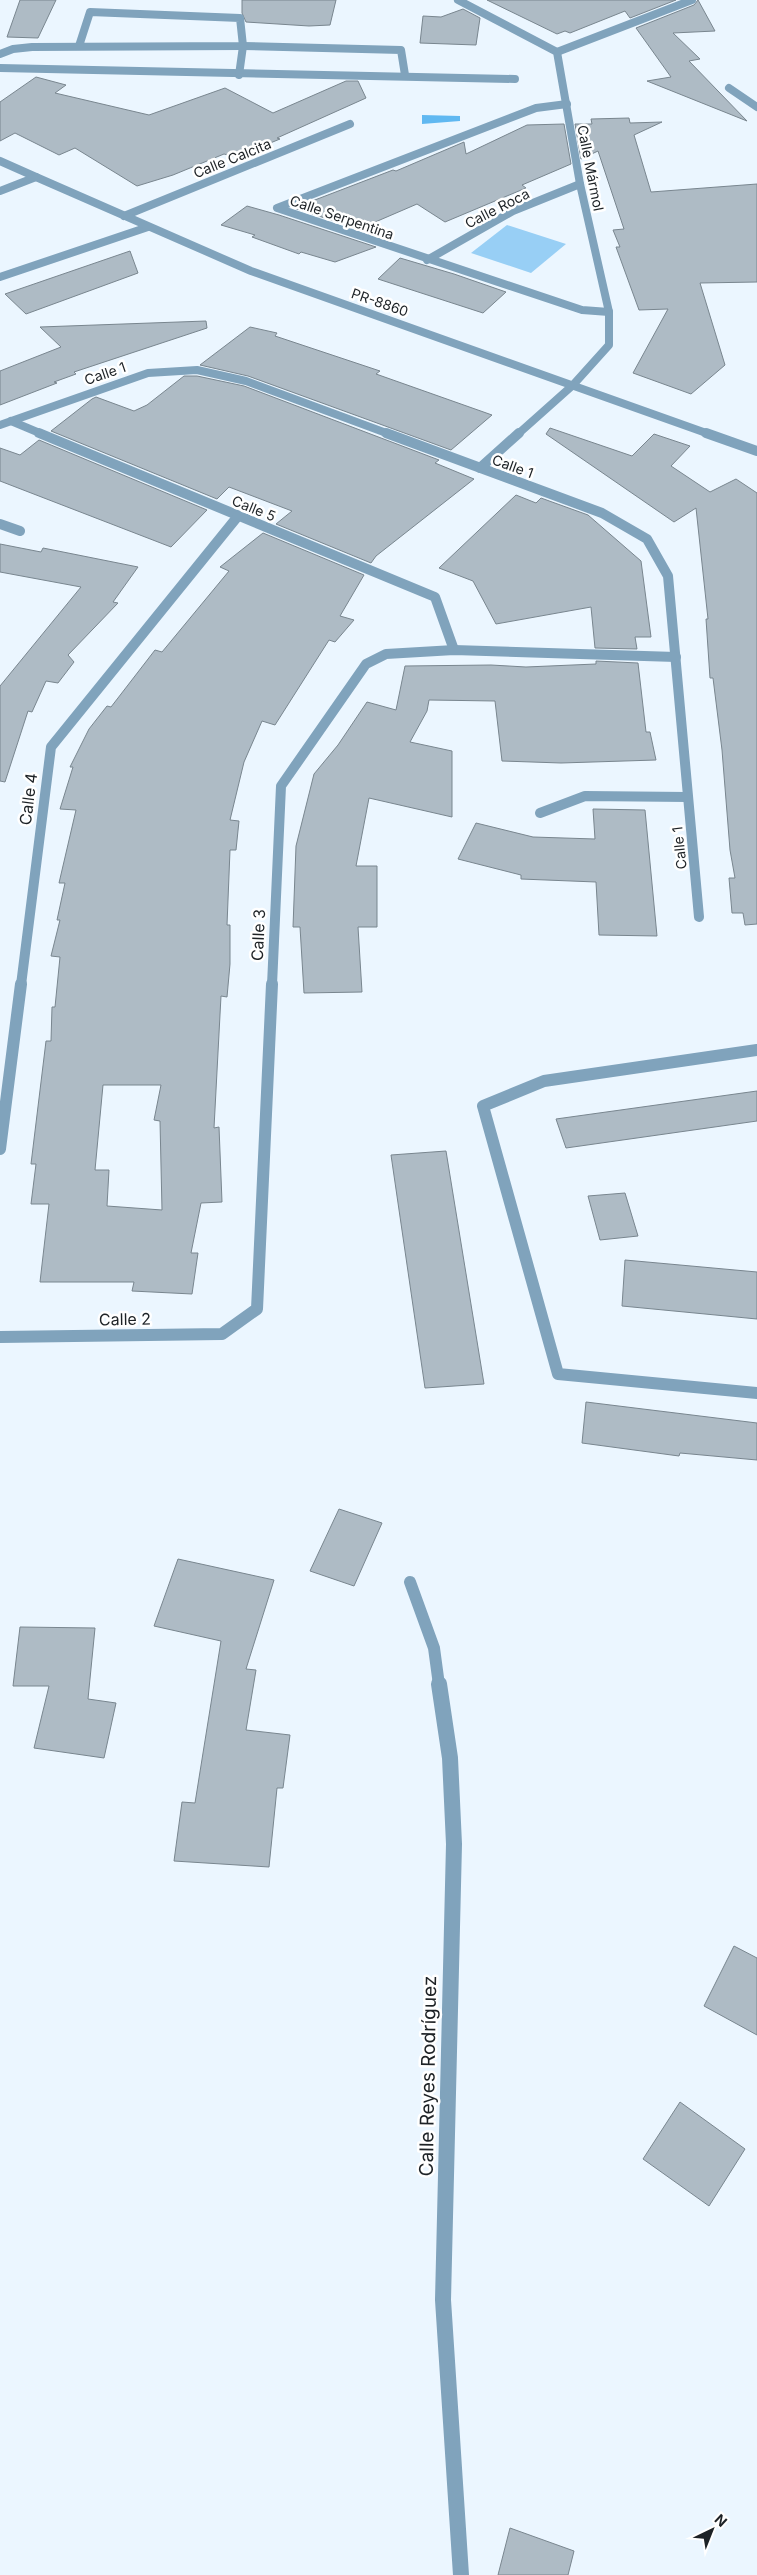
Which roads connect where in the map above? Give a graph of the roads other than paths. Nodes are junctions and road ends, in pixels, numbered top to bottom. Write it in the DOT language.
graph roads {
  1 [pos="458,0"];
  2 [pos="692,0"];
  3 [pos="79,46"];
  4 [pos="243,46"];
  5 [pos="557,52"];
  6 [pos="0,54"];
  7 [pos="0,68"];
  8 [pos="239,75"];
  9 [pos="405,75"];
  10 [pos="514,79"];
  11 [pos="729,88"];
  12 [pos="567,104"];
  13 [pos="757,106"];
  14 [pos="350,124"];
  15 [pos="0,161"];
  16 [pos="36,177"];
  17 [pos="580,184"];
  18 [pos="0,191"];
  19 [pos="124,216"];
  20 [pos="148,227"];
  21 [pos="427,260"];
  22 [pos="0,276"];
  23 [pos="609,312"];
  24 [pos="573,385"];
  25 [pos="11,421"];
  26 [pos="0,425"];
  27 [pos="757,451"];
  28 [pos="480,468"];
  29 [pos="238,516"];
  30 [pos="0,524"];
  31 [pos="20,531"];
  32 [pos="454,650"];
  33 [pos="676,657"];
  34 [pos="688,797"];
  35 [pos="540,813"];
  36 [pos="699,917"];
  37 [pos="757,1050"];
  38 [pos="0,1149"];
  39 [pos="245,1318"];
  40 [pos="0,1337"];
  41 [pos="757,1393"];
  42 [pos="410,1582"];
  43 [pos="461,2575"];
  1 -- 5 [label="street"];
  2 -- 5 [label="street"];
  3 -- 4 [label="street"];
  3 -- 4 [label="street"];
  3 -- 6 [label="street"];
  4 -- 8 [label="street"];
  4 -- 9 [label="street"];
  5 -- 12 [label="street, Calle Mármol"];
  7 -- 8 [label="street"];
  8 -- 9 [label="street"];
  9 -- 10 [label="street"];
  11 -- 13 [label="street"];
  12 -- 17 [label="street, Calle Mármol"];
  12 -- 21 [label="street, Calle Serpentina"];
  14 -- 19 [label="street, Calle Calcita"];
  15 -- 16 [label="street, PR-8860"];
  16 -- 18 [label="street"];
  16 -- 19 [label="street, PR-8860 / PR-8860"];
  17 -- 21 [label="street, Calle Roca"];
  17 -- 23 [label="street, Calle Mármol"];
  19 -- 20 [label="street, PR-8860 / PR-8860"];
  20 -- 22 [label="street"];
  20 -- 24 [label="street, PR-8860 / PR-8860"];
  21 -- 23 [label="street, Calle Serpentina"];
  23 -- 24 [label="street, Calle Mármol"];
  24 -- 27 [label="street, PR-8860 / PR-8860"];
  24 -- 28 [label="street, Calle Mármol"];
  25 -- 26 [label="street, Calle 1"];
  25 -- 28 [label="street, Calle 1"];
  25 -- 29 [label="street, Calle 5"];
  28 -- 33 [label="street, Calle 1"];
  29 -- 32 [label="street, Calle 5"];
  29 -- 38 [label="street, Calle 4"];
  30 -- 31 [label="street"];
  32 -- 33 [label="street"];
  32 -- 39 [label="street, Calle 3"];
  33 -- 34 [label="street, Calle 1"];
  34 -- 35 [label="street"];
  34 -- 36 [label="street, Calle 1"];
  37 -- 41 [label="street"];
  39 -- 40 [label="street, Calle 2"];
  42 -- 43 [label="street, Calle Reyes Rodríguez"];
}
